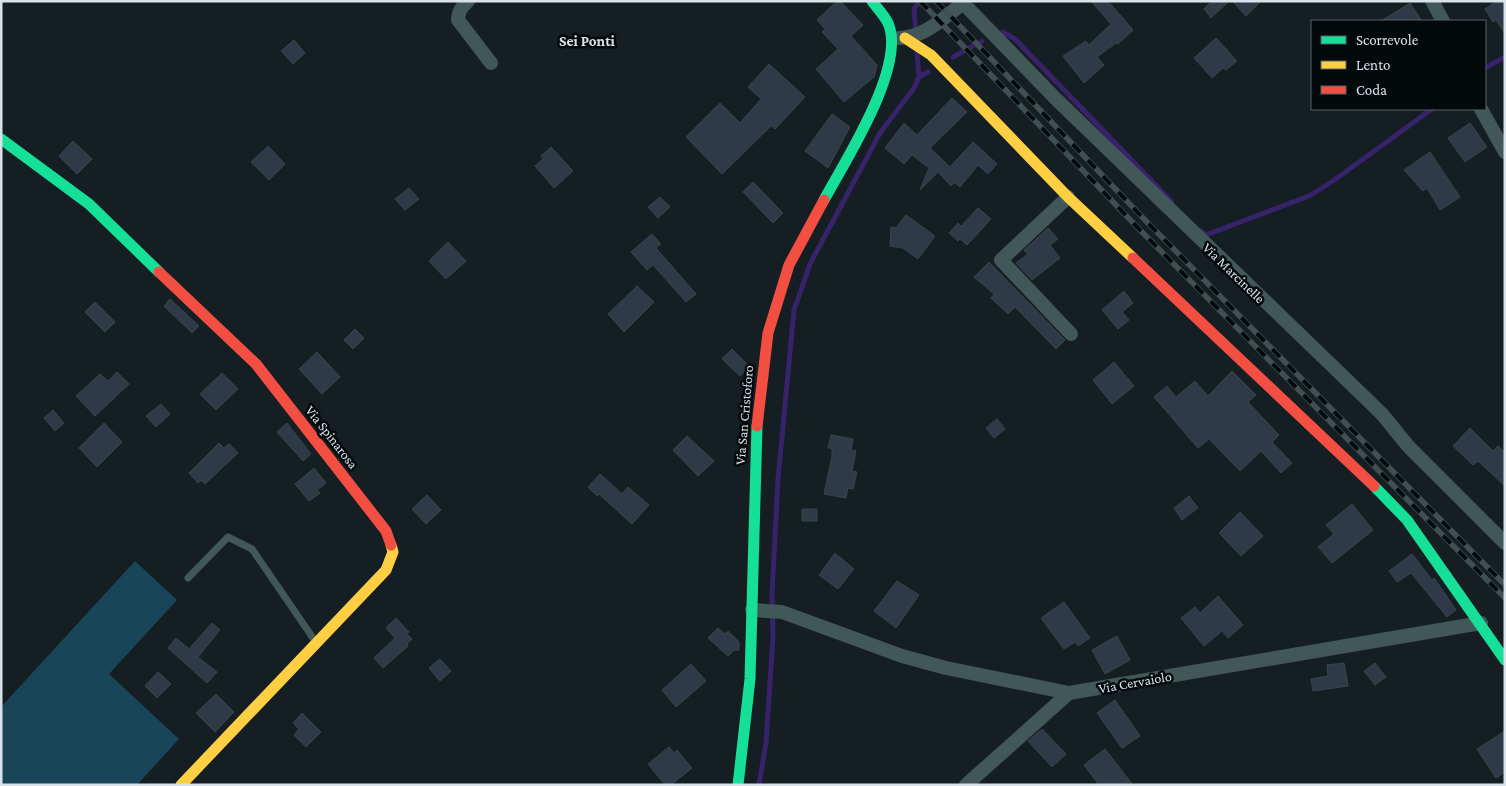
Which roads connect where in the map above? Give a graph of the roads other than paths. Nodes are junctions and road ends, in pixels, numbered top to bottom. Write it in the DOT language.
graph roads {
  1 [pos="468,1"];
  2 [pos="1432,1"];
  3 [pos="963,2"];
  4 [pos="879,4"];
  5 [pos="1442,20"];
  6 [pos="891,38"];
  7 [pos="906,38"];
  8 [pos="491,63"];
  9 [pos="1482,110"];
  10 [pos="1,139"];
  11 [pos="1505,152"];
  12 [pos="1068,197"];
  13 [pos="1071,334"];
  14 [pos="1505,542"];
  15 [pos="188,578"];
  16 [pos="756,610"];
  17 [pos="1481,623"];
  18 [pos="316,641"];
  19 [pos="1505,660"];
  20 [pos="1069,693"];
  21 [pos="181,785"];
  22 [pos="738,785"];
  23 [pos="966,785"];
  1 -- 8 [label="street"];
  2 -- 5 [label="street"];
  3 -- 7 [label="street"];
  3 -- 14 [label="street, Via Marcinelle"];
  4 -- 6 [label="street"];
  6 -- 7 [label="street"];
  6 -- 16 [label="street, Via San Cristoforo"];
  7 -- 12 [label="street"];
  9 -- 11 [label="street"];
  10 -- 18 [label="street, Via Spinarosa"];
  12 -- 13 [label="street"];
  12 -- 17 [label="street"];
  15 -- 18 [label="lane"];
  16 -- 20 [label="street, Via Cervaiolo"];
  16 -- 22 [label="street, Via San Cristoforo"];
  17 -- 19 [label="street"];
  17 -- 20 [label="street, Via Cervaiolo"];
  18 -- 21 [label="street, Via Spinarosa"];
  20 -- 23 [label="street"];
}
